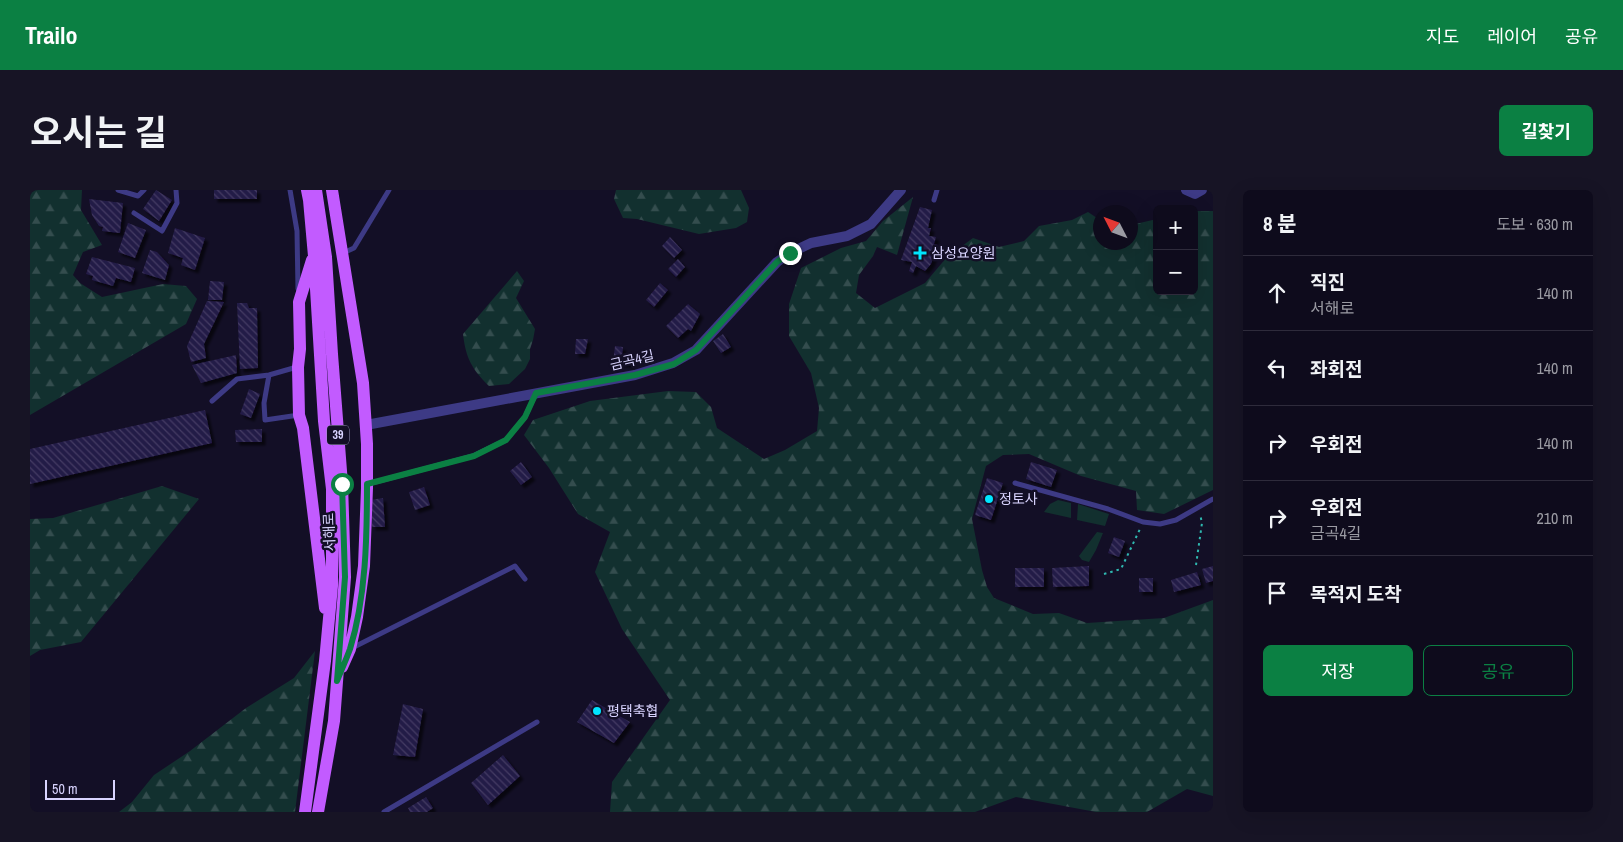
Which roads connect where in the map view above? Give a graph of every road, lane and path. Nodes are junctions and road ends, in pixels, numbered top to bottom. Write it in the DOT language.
graph roads {
  1 [pos="118,190"];
  2 [pos="144,190"];
  3 [pos="176,190"];
  4 [pos="290,190"];
  5 [pos="307,190"];
  6 [pos="316,190"];
  7 [pos="332,190"];
  8 [pos="388,190"];
  9 [pos="901,190"];
  10 [pos="937,190"];
  11 [pos="1186,190"];
  12 [pos="1202,190"];
  13 [pos="934,200"];
  14 [pos="134,213"];
  15 [pos="343,253"];
  16 [pos="314,256"];
  17 [pos="299,302"];
  18 [pos="298,367"];
  19 [pos="269,375"];
  20 [pos="536,393"];
  21 [pos="212,401"];
  22 [pos="299,415"];
  23 [pos="366,425"];
  24 [pos="1015,483"];
  25 [pos="367,484"];
  26 [pos="1213,499"];
  27 [pos="1199,506"];
  28 [pos="1143,522"];
  29 [pos="1196,564"];
  30 [pos="1104,574"];
  31 [pos="525,579"];
  32 [pos="328,627"];
  33 [pos="350,649"];
  34 [pos="337,681"];
  35 [pos="538,722"];
  36 [pos="305,812"];
  37 [pos="318,812"];
  38 [pos="384,812"];
  1 -- 2 [label="lane"];
  3 -- 14 [label="lane"];
  4 -- 17 [label="lane"];
  5 -- 16 [label="main road, 서해로 / 39"];
  6 -- 34 [label="main road, 서해로 / 39"];
  7 -- 15 [label="main road"];
  8 -- 15 [label="lane"];
  9 -- 20 [label="street, 금곡4길"];
  10 -- 13 [label="lane"];
  11 -- 12 [label="street"];
  15 -- 23 [label="main road"];
  16 -- 17 [label="main road"];
  16 -- 32 [label="main road, 서해로 / 39"];
  17 -- 18 [label="main road"];
  18 -- 19 [label="lane"];
  18 -- 22 [label="main road"];
  19 -- 21 [label="lane"];
  19 -- 22 [label="lane"];
  20 -- 23 [label="street, 금곡4길"];
  20 -- 25 [label="lane"];
  22 -- 32 [label="main road"];
  23 -- 25 [label="main road"];
  24 -- 28 [label="lane"];
  25 -- 33 [label="main road"];
  26 -- 27 [label="lane"];
  27 -- 28 [label="lane"];
  27 -- 29 [label="path"];
  28 -- 30 [label="path"];
  31 -- 33 [label="lane"];
  32 -- 36 [label="main road, 서해로 / 39"];
  33 -- 34 [label="main road"];
  34 -- 37 [label="main road, 서해로 / 39"];
  35 -- 38 [label="lane"];
}
